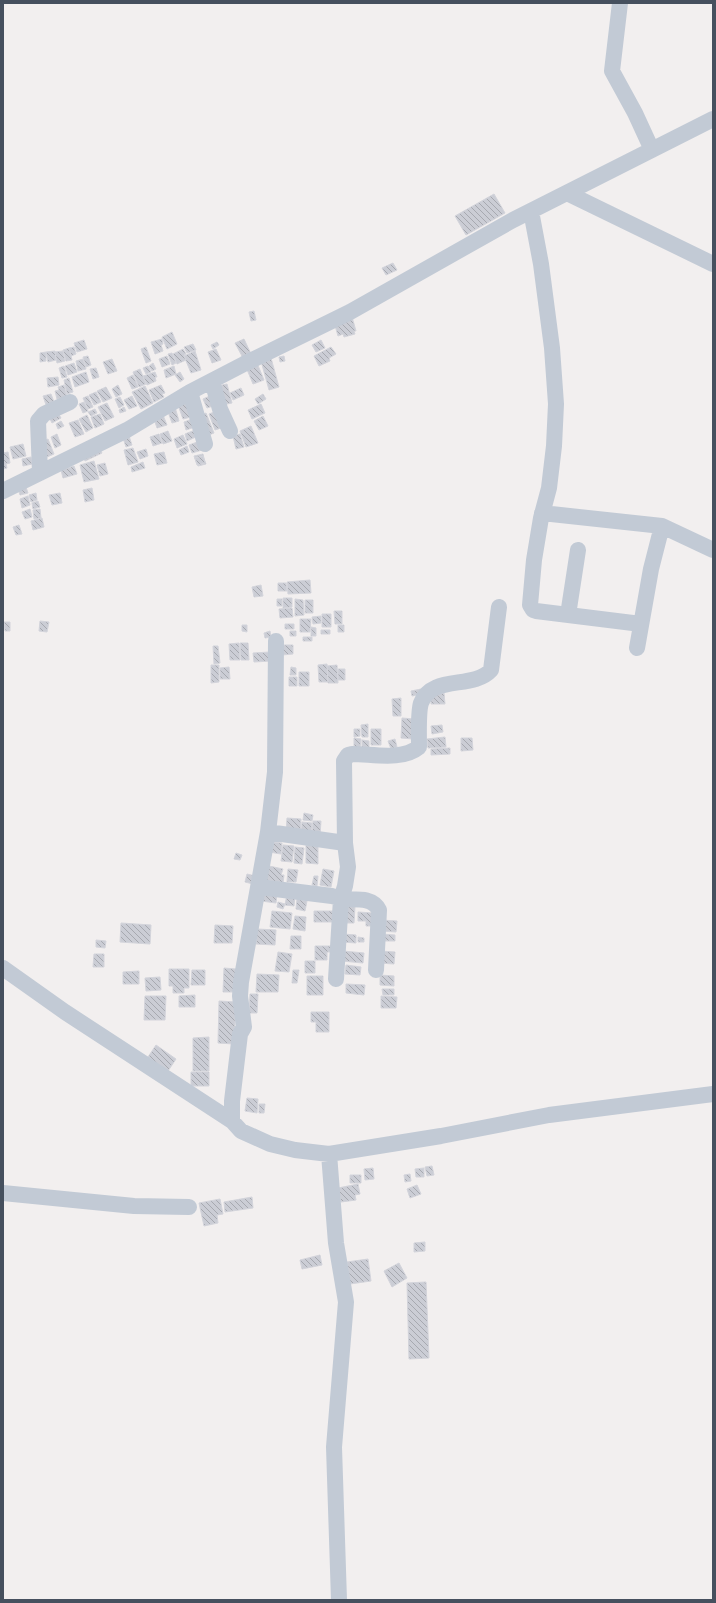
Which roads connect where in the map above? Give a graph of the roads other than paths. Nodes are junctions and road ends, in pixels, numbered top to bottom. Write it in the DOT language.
graph roads {
  1 [pos="620,3"];
  2 [pos="713,119"];
  3 [pos="652,150"];
  4 [pos="567,193"];
  5 [pos="531,211"];
  6 [pos="713,264"];
  7 [pos="212,381"];
  8 [pos="190,392"];
  9 [pos="70,402"];
  10 [pos="230,431"];
  11 [pos="206,444"];
  12 [pos="40,473"];
  13 [pos="3,491"];
  14 [pos="542,513"];
  15 [pos="662,526"];
  16 [pos="578,550"];
  17 [pos="713,550"];
  18 [pos="499,607"];
  19 [pos="568,615"];
  20 [pos="641,624"];
  21 [pos="276,640"];
  22 [pos="637,648"];
  23 [pos="268,832"];
  24 [pos="345,843"];
  25 [pos="259,888"];
  26 [pos="341,899"];
  27 [pos="3,968"];
  28 [pos="376,970"];
  29 [pos="336,979"];
  30 [pos="713,1094"];
  31 [pos="232,1121"];
  32 [pos="328,1154"];
  33 [pos="3,1193"];
  34 [pos="189,1207"];
  35 [pos="339,1600"];
  1 -- 3 [label="street"];
  2 -- 3 [label="street"];
  3 -- 4 [label="street"];
  4 -- 5 [label="street"];
  4 -- 6 [label="street"];
  5 -- 7 [label="street"];
  5 -- 14 [label="street"];
  7 -- 8 [label="street"];
  7 -- 10 [label="street"];
  8 -- 11 [label="street"];
  8 -- 12 [label="street"];
  9 -- 12 [label="street"];
  12 -- 13 [label="street"];
  14 -- 15 [label="street"];
  14 -- 19 [label="street"];
  15 -- 17 [label="street"];
  15 -- 20 [label="street"];
  16 -- 19 [label="street"];
  18 -- 24 [label="street"];
  19 -- 20 [label="street"];
  20 -- 22 [label="street"];
  21 -- 23 [label="street"];
  23 -- 24 [label="street"];
  23 -- 25 [label="street"];
  24 -- 26 [label="street"];
  25 -- 26 [label="street"];
  25 -- 31 [label="street"];
  26 -- 28 [label="street"];
  26 -- 29 [label="street"];
  27 -- 31 [label="street"];
  30 -- 32 [label="street"];
  31 -- 32 [label="street"];
  32 -- 35 [label="street"];
  33 -- 34 [label="street"];
}
